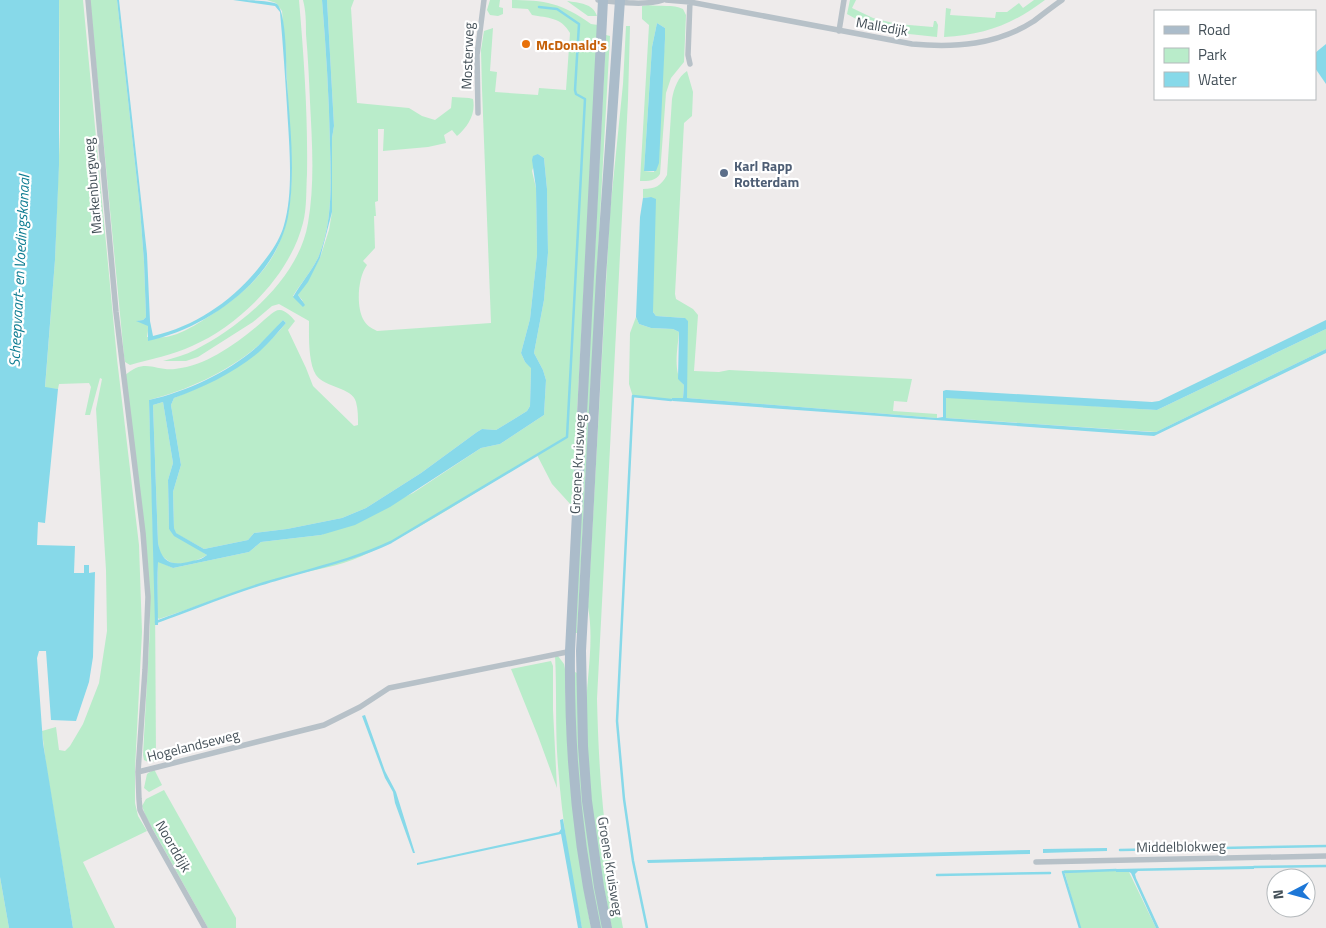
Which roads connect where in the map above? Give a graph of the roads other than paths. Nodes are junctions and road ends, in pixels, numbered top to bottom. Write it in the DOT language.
graph roads {
  1 [pos="88,0"];
  2 [pos="484,0"];
  3 [pos="598,0"];
  4 [pos="603,0"];
  5 [pos="665,0"];
  6 [pos="844,0"];
  7 [pos="1062,0"];
  8 [pos="620,1"];
  9 [pos="690,1"];
  10 [pos="839,31"];
  11 [pos="690,64"];
  12 [pos="478,113"];
  13 [pos="122,370"];
  14 [pos="570,651"];
  15 [pos="581,651"];
  16 [pos="138,772"];
  17 [pos="1326,856"];
  18 [pos="1036,862"];
  19 [pos="206,928"];
  20 [pos="596,928"];
  21 [pos="607,928"];
  1 -- 13 [label="street, Markenburgweg"];
  2 -- 12 [label="street, Mosterweg"];
  3 -- 4 [label="street, Malledijk"];
  4 -- 8 [label="street, Malledijk"];
  4 -- 14 [label="main road, Groene Kruisweg"];
  5 -- 8 [label="street, Malledijk"];
  5 -- 9 [label="street, Malledijk"];
  6 -- 10 [label="street"];
  7 -- 10 [label="street, Malledijk"];
  8 -- 15 [label="main road, Groene Kruisweg"];
  9 -- 10 [label="street, Malledijk"];
  9 -- 11 [label="street"];
  13 -- 16 [label="street, Hogelandseweg"];
  14 -- 15 [label="street, Hogelandseweg"];
  14 -- 16 [label="street, Hogelandseweg"];
  14 -- 20 [label="main road, Groene Kruisweg"];
  15 -- 21 [label="main road, Groene Kruisweg"];
  16 -- 19 [label="street, Noorddijk"];
  17 -- 18 [label="street, Middelblokweg"];
}
